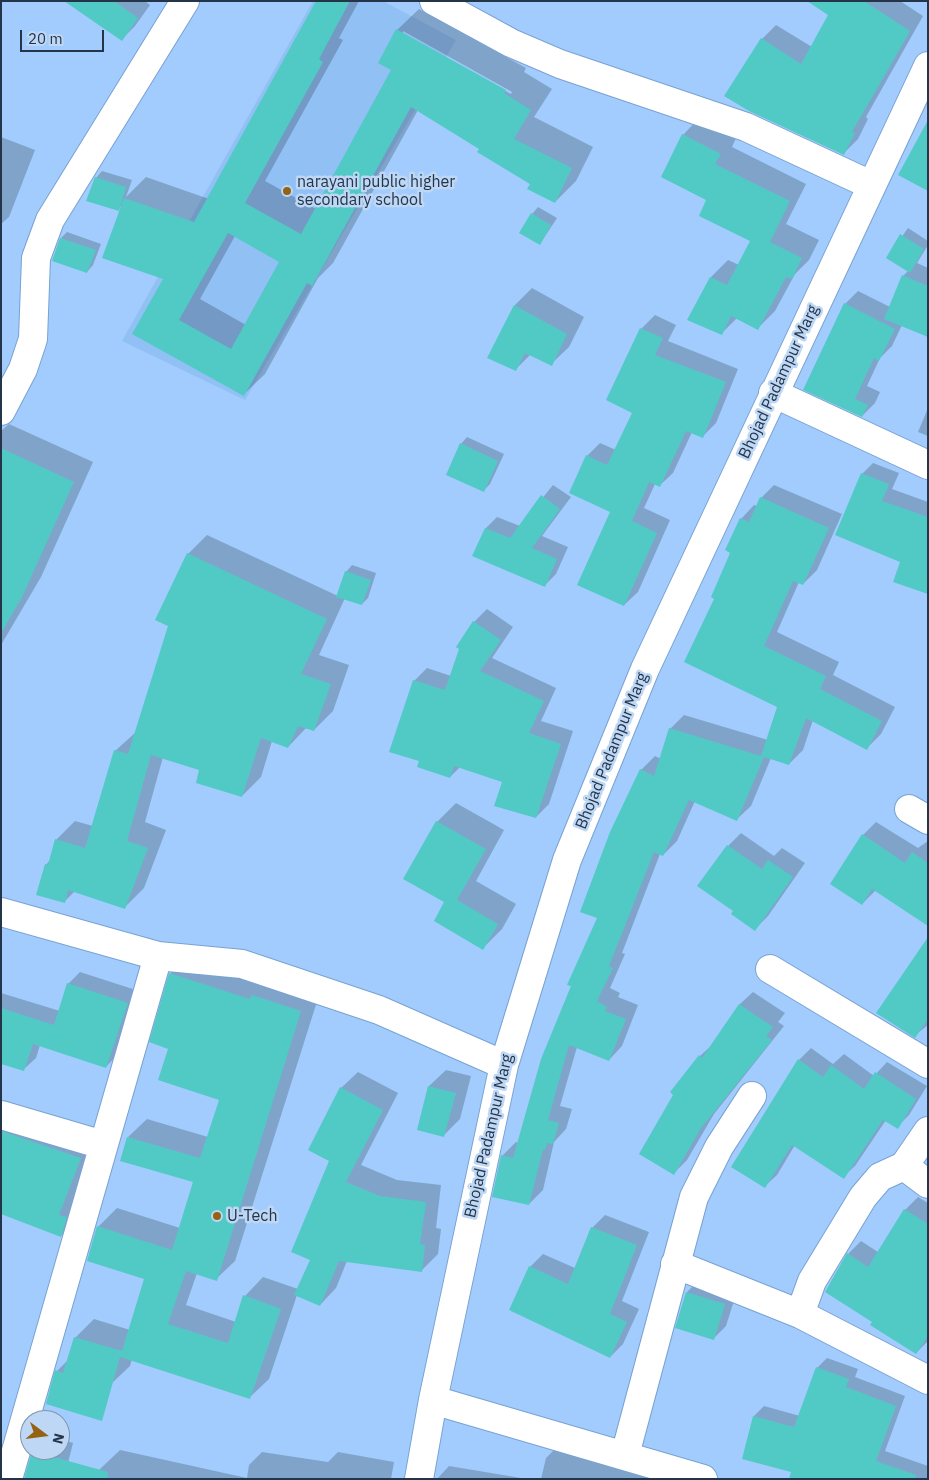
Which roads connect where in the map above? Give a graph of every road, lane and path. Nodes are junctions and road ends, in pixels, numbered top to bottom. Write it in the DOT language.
graph roads {
  1 [pos="185,1"];
  2 [pos="434,1"];
  3 [pos="928,66"];
  4 [pos="871,185"];
  5 [pos="772,393"];
  6 [pos="1,411"];
  7 [pos="928,465"];
  8 [pos="1,912"];
  9 [pos="158,956"];
  10 [pos="770,969"];
  11 [pos="928,1064"];
  12 [pos="504,1065"];
  13 [pos="752,1096"];
  14 [pos="1,1115"];
  15 [pos="928,1131"];
  16 [pos="103,1145"];
  17 [pos="904,1166"];
  18 [pos="928,1184"];
  19 [pos="674,1264"];
  20 [pos="800,1314"];
  21 [pos="928,1380"];
  22 [pos="433,1400"];
  23 [pos="625,1455"];
  24 [pos="8,1479"];
  25 [pos="419,1479"];
  26 [pos="703,1479"];
  1 -- 6 [label="street"];
  2 -- 4 [label="street"];
  3 -- 4 [label="street, Bhojad Padampur Marg"];
  4 -- 5 [label="street, Bhojad Padampur Marg"];
  5 -- 7 [label="street"];
  5 -- 12 [label="street, Bhojad Padampur Marg"];
  8 -- 9 [label="street"];
  9 -- 12 [label="street"];
  9 -- 16 [label="street"];
  10 -- 11 [label="street"];
  12 -- 22 [label="street, Bhojad Padampur Marg"];
  13 -- 19 [label="street"];
  14 -- 16 [label="street"];
  15 -- 17 [label="street"];
  16 -- 24 [label="street"];
  17 -- 18 [label="street"];
  17 -- 20 [label="street"];
  19 -- 20 [label="street"];
  19 -- 23 [label="street"];
  20 -- 21 [label="street"];
  22 -- 23 [label="street"];
  22 -- 25 [label="street, Bhojad Padampur Marg"];
  23 -- 26 [label="street"];
}
